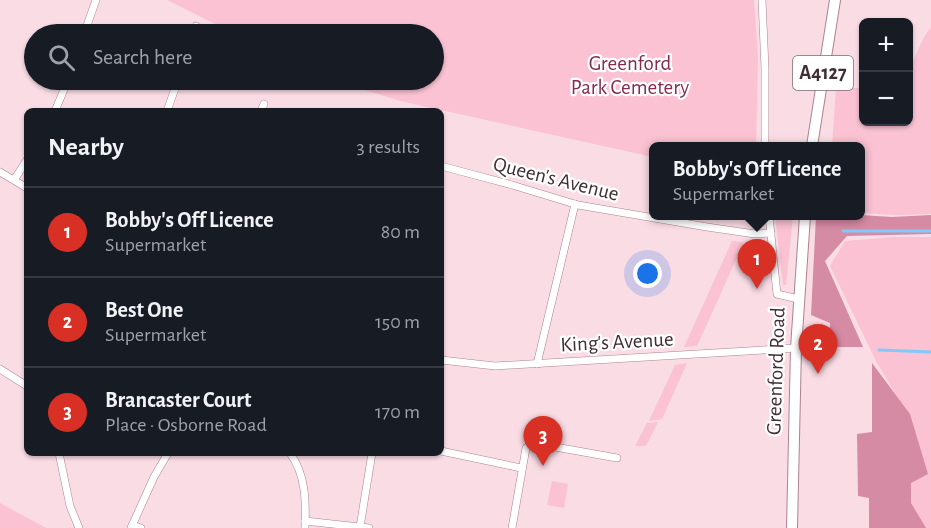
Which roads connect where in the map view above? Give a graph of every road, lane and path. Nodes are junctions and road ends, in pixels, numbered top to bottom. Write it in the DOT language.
graph roads {
  1 [pos="96,0"];
  2 [pos="762,0"];
  3 [pos="835,0"];
  4 [pos="88,24"];
  5 [pos="64,90"];
  6 [pos="174,90"];
  7 [pos="56,108"];
  8 [pos="168,108"];
  9 [pos="765,142"];
  10 [pos="813,142"];
  11 [pos="24,165"];
  12 [pos="444,167"];
  13 [pos="0,172"];
  14 [pos="14,180"];
  15 [pos="24,186"];
  16 [pos="575,204"];
  17 [pos="649,217"];
  18 [pos="665,220"];
  19 [pos="769,220"];
  20 [pos="804,220"];
  21 [pos="771,233"];
  22 [pos="798,299"];
  23 [pos="796,348"];
  24 [pos="444,360"];
  25 [pos="537,364"];
  26 [pos="0,369"];
  27 [pos="24,384"];
  28 [pos="444,452"];
  29 [pos="60,456"];
  30 [pos="166,456"];
  31 [pos="292,456"];
  32 [pos="372,456"];
  33 [pos="617,458"];
  34 [pos="521,468"];
  35 [pos="305,524"];
  36 [pos="132,526"];
  37 [pos="360,527"];
  38 [pos="79,528"];
  39 [pos="141,528"];
  40 [pos="369,528"];
  41 [pos="512,528"];
  42 [pos="792,528"];
  1 -- 4 [label="street"];
  2 -- 9 [label="street"];
  3 -- 10 [label="main road, A4127"];
  5 -- 7 [label="street"];
  6 -- 8 [label="street"];
  11 -- 14 [label="street"];
  12 -- 16 [label="street, Queen's Avenue"];
  13 -- 14 [label="street"];
  14 -- 15 [label="street"];
  16 -- 17 [label="street, Queen's Avenue"];
  16 -- 25 [label="street"];
  18 -- 21 [label="street, Queen's Avenue"];
  19 -- 21 [label="street"];
  20 -- 22 [label="main road, Greenford Road"];
  21 -- 22 [label="street"];
  22 -- 23 [label="main road, Greenford Road"];
  23 -- 25 [label="street, King's Avenue"];
  23 -- 42 [label="main road, Greenford Road"];
  24 -- 25 [label="street, King's Avenue"];
  26 -- 27 [label="street"];
  28 -- 34 [label="street"];
  29 -- 38 [label="street"];
  30 -- 36 [label="street"];
  31 -- 35 [label="street"];
  32 -- 37 [label="street"];
  33 -- 34 [label="street"];
  34 -- 41 [label="street"];
  35 -- 37 [label="street"];
  36 -- 39 [label="street"];
  37 -- 40 [label="street"];
}
